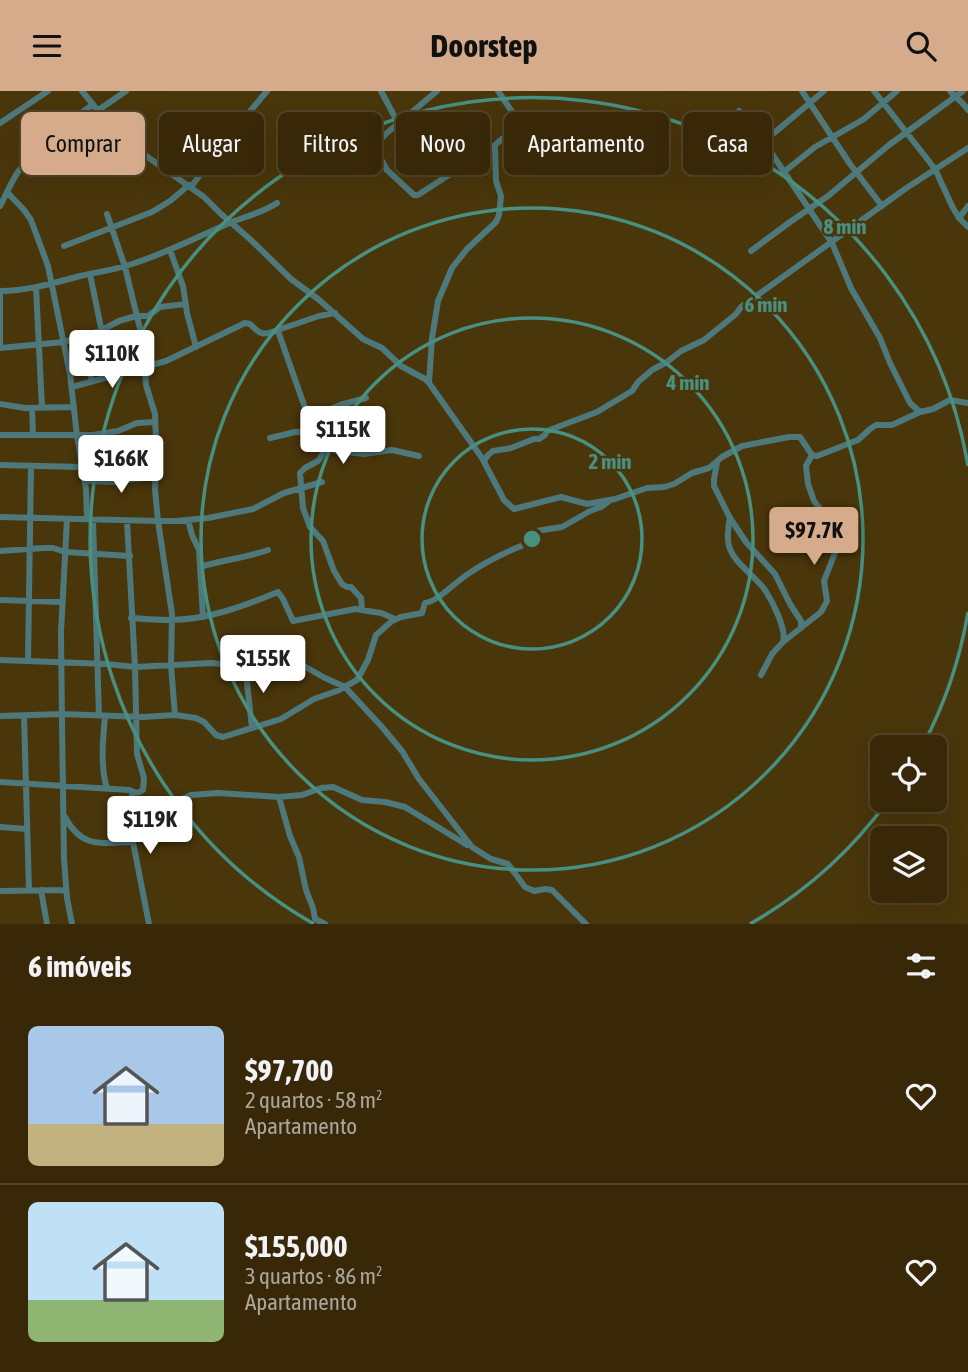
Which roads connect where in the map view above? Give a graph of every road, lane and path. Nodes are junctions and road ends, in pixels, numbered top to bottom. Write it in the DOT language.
graph roads {
  1 [pos="48,91"];
  2 [pos="82,91"];
  3 [pos="125,91"];
  4 [pos="267,91"];
  5 [pos="381,91"];
  6 [pos="437,91"];
  7 [pos="498,91"];
  8 [pos="802,91"];
  9 [pos="824,91"];
  10 [pos="874,91"];
  11 [pos="897,91"];
  12 [pos="963,91"];
  13 [pos="952,94"];
  14 [pos="810,103"];
  15 [pos="884,103"];
  16 [pos="94,108"];
  17 [pos="968,110"];
  18 [pos="411,112"];
  19 [pos="396,119"];
  20 [pos="0,123"];
  21 [pos="396,125"];
  22 [pos="906,132"];
  23 [pos="772,136"];
  24 [pos="832,137"];
  25 [pos="382,138"];
  26 [pos="495,145"];
  27 [pos="968,148"];
  28 [pos="772,155"];
  29 [pos="382,162"];
  30 [pos="935,169"];
  31 [pos="785,171"];
  32 [pos="856,172"];
  33 [pos="190,186"];
  34 [pos="7,192"];
  35 [pos="277,203"];
  36 [pos="0,206"];
  37 [pos="882,206"];
  38 [pos="968,206"];
  39 [pos="810,208"];
  40 [pos="107,214"];
  41 [pos="959,218"];
  42 [pos="230,223"];
  43 [pos="968,226"];
  44 [pos="111,227"];
  45 [pos="831,243"];
  46 [pos="64,246"];
  47 [pos="170,250"];
  48 [pos="751,251"];
  49 [pos="125,267"];
  50 [pos="90,274"];
  51 [pos="51,284"];
  52 [pos="36,287"];
  53 [pos="0,291"];
  54 [pos="186,304"];
  55 [pos="335,313"];
  56 [pos="136,316"];
  57 [pos="102,330"];
  58 [pos="278,331"];
  59 [pos="80,337"];
  60 [pos="64,342"];
  61 [pos="40,345"];
  62 [pos="196,347"];
  63 [pos="0,348"];
  64 [pos="145,367"];
  65 [pos="111,377"];
  66 [pos="92,381"];
  67 [pos="429,383"];
  68 [pos="72,387"];
  69 [pos="366,398"];
  70 [pos="968,403"];
  71 [pos="0,404"];
  72 [pos="74,407"];
  73 [pos="32,408"];
  74 [pos="41,408"];
  75 [pos="920,412"];
  76 [pos="309,418"];
  77 [pos="155,422"];
  78 [pos="0,435"];
  79 [pos="33,435"];
  80 [pos="77,436"];
  81 [pos="270,437"];
  82 [pos="316,439"];
  83 [pos="327,447"];
  84 [pos="813,455"];
  85 [pos="419,456"];
  86 [pos="484,461"];
  87 [pos="717,463"];
  88 [pos="0,465"];
  89 [pos="31,466"];
  90 [pos="81,467"];
  91 [pos="155,476"];
  92 [pos="85,481"];
  93 [pos="322,482"];
  94 [pos="302,487"];
  95 [pos="610,499"];
  96 [pos="0,517"];
  97 [pos="30,517"];
  98 [pos="730,518"];
  99 [pos="67,519"];
  100 [pos="90,520"];
  101 [pos="188,520"];
  102 [pos="127,521"];
  103 [pos="158,521"];
  104 [pos="29,549"];
  105 [pos="268,550"];
  106 [pos="0,551"];
  107 [pos="65,552"];
  108 [pos="94,554"];
  109 [pos="130,556"];
  110 [pos="200,567"];
  111 [pos="0,600"];
  112 [pos="27,601"];
  113 [pos="62,602"];
  114 [pos="362,609"];
  115 [pos="204,617"];
  116 [pos="131,618"];
  117 [pos="395,619"];
  118 [pos="172,620"];
  119 [pos="801,628"];
  120 [pos="783,642"];
  121 [pos="0,660"];
  122 [pos="28,661"];
  123 [pos="62,663"];
  124 [pos="98,664"];
  125 [pos="245,665"];
  126 [pos="171,666"];
  127 [pos="135,667"];
  128 [pos="761,675"];
  129 [pos="345,688"];
  130 [pos="62,714"];
  131 [pos="175,715"];
  132 [pos="0,716"];
  133 [pos="24,716"];
  134 [pos="102,716"];
  135 [pos="136,717"];
  136 [pos="252,728"];
  137 [pos="0,782"];
  138 [pos="25,784"];
  139 [pos="64,786"];
  140 [pos="107,789"];
  141 [pos="132,791"];
  142 [pos="279,797"];
  143 [pos="64,815"];
  144 [pos="132,818"];
  145 [pos="0,827"];
  146 [pos="27,828"];
  147 [pos="133,842"];
  148 [pos="472,847"];
  149 [pos="29,890"];
  150 [pos="41,890"];
  151 [pos="66,890"];
  152 [pos="0,891"];
  153 [pos="47,924"];
  154 [pos="72,924"];
  155 [pos="149,924"];
  156 [pos="324,924"];
  157 [pos="586,924"];
  1 -- 20 [label="street"];
  2 -- 16 [label="street"];
  3 -- 16 [label="street"];
  4 -- 33 [label="street"];
  5 -- 19 [label="street"];
  6 -- 18 [label="street"];
  7 -- 26 [label="street"];
  8 -- 14 [label="street"];
  9 -- 14 [label="street"];
  10 -- 15 [label="street"];
  11 -- 15 [label="street"];
  12 -- 13 [label="street"];
  13 -- 17 [label="street"];
  13 -- 22 [label="street"];
  14 -- 23 [label="street"];
  14 -- 24 [label="street"];
  15 -- 22 [label="street"];
  15 -- 24 [label="street"];
  16 -- 33 [label="street"];
  16 -- 34 [label="street"];
  21 -- 25 [label="street"];
  22 -- 30 [label="street"];
  22 -- 32 [label="street"];
  24 -- 31 [label="street"];
  24 -- 32 [label="street"];
  26 -- 29 [label="street"];
  26 -- 67 [label="street"];
  27 -- 30 [label="street"];
  28 -- 31 [label="street"];
  30 -- 37 [label="street"];
  30 -- 41 [label="street"];
  31 -- 39 [label="street"];
  32 -- 37 [label="street"];
  32 -- 39 [label="street"];
  33 -- 42 [label="street"];
  33 -- 44 [label="street"];
  34 -- 36 [label="street"];
  34 -- 51 [label="street"];
  35 -- 42 [label="street"];
  37 -- 45 [label="street"];
  38 -- 41 [label="street"];
  39 -- 45 [label="street"];
  39 -- 48 [label="street"];
  40 -- 44 [label="street"];
  41 -- 43 [label="street"];
  42 -- 47 [label="street"];
  42 -- 55 [label="street"];
  44 -- 46 [label="street"];
  44 -- 49 [label="street"];
  45 -- 75 [label="street"];
  45 -- 86 [label="street"];
  47 -- 49 [label="street"];
  47 -- 54 [label="street"];
  49 -- 50 [label="street"];
  49 -- 56 [label="street"];
  50 -- 51 [label="street"];
  50 -- 57 [label="street"];
  51 -- 52 [label="street"];
  51 -- 60 [label="street"];
  52 -- 53 [label="street"];
  52 -- 61 [label="street"];
  53 -- 63 [label="street"];
  54 -- 56 [label="street"];
  54 -- 62 [label="street"];
  55 -- 58 [label="street"];
  55 -- 67 [label="street"];
  56 -- 57 [label="street"];
  56 -- 64 [label="street"];
  57 -- 59 [label="street"];
  57 -- 65 [label="street"];
  58 -- 62 [label="street"];
  58 -- 76 [label="street"];
  59 -- 60 [label="street"];
  59 -- 66 [label="street"];
  60 -- 61 [label="street"];
  60 -- 68 [label="street"];
  61 -- 63 [label="street"];
  61 -- 74 [label="street"];
  62 -- 64 [label="street"];
  64 -- 65 [label="street"];
  64 -- 77 [label="street"];
  65 -- 66 [label="street"];
  66 -- 68 [label="street"];
  67 -- 86 [label="street"];
  68 -- 72 [label="street"];
  69 -- 76 [label="street"];
  70 -- 75 [label="street"];
  71 -- 73 [label="street"];
  72 -- 74 [label="street"];
  72 -- 80 [label="street"];
  73 -- 74 [label="street"];
  73 -- 79 [label="street"];
  75 -- 84 [label="street"];
  76 -- 82 [label="street"];
  77 -- 80 [label="street"];
  77 -- 91 [label="street"];
  78 -- 79 [label="street"];
  79 -- 80 [label="street"];
  80 -- 90 [label="street"];
  81 -- 82 [label="street"];
  82 -- 83 [label="street"];
  83 -- 85 [label="street"];
  83 -- 94 [label="street"];
  84 -- 87 [label="street"];
  84 -- 119 [label="street"];
  86 -- 95 [label="street"];
  87 -- 95 [label="street"];
  87 -- 98 [label="street"];
  88 -- 89 [label="street"];
  89 -- 90 [label="street"];
  89 -- 97 [label="street"];
  90 -- 92 [label="street"];
  91 -- 92 [label="street"];
  91 -- 103 [label="street"];
  92 -- 100 [label="street"];
  93 -- 94 [label="street"];
  94 -- 101 [label="street"];
  94 -- 114 [label="street"];
  95 -- 117 [label="street"];
  96 -- 97 [label="street"];
  97 -- 99 [label="street"];
  97 -- 104 [label="street"];
  98 -- 119 [label="street"];
  98 -- 120 [label="street"];
  99 -- 100 [label="street"];
  99 -- 107 [label="street"];
  100 -- 102 [label="street"];
  100 -- 108 [label="street"];
  101 -- 103 [label="street"];
  101 -- 110 [label="street"];
  102 -- 103 [label="street"];
  102 -- 109 [label="street"];
  103 -- 118 [label="street"];
  104 -- 106 [label="street"];
  104 -- 107 [label="street"];
  104 -- 112 [label="street"];
  105 -- 110 [label="street"];
  107 -- 108 [label="street"];
  107 -- 113 [label="street"];
  108 -- 109 [label="street"];
  108 -- 124 [label="street"];
  109 -- 116 [label="street"];
  110 -- 115 [label="street"];
  111 -- 112 [label="street"];
  112 -- 113 [label="street"];
  112 -- 122 [label="street"];
  113 -- 123 [label="street"];
  114 -- 115 [label="street"];
  114 -- 117 [label="street"];
  115 -- 118 [label="street"];
  116 -- 118 [label="street"];
  116 -- 127 [label="street"];
  117 -- 129 [label="street"];
  118 -- 126 [label="street"];
  119 -- 120 [label="street"];
  120 -- 128 [label="street"];
  121 -- 122 [label="street"];
  122 -- 123 [label="street"];
  123 -- 124 [label="street"];
  123 -- 130 [label="street"];
  124 -- 127 [label="street"];
  124 -- 134 [label="street"];
  125 -- 126 [label="street"];
  125 -- 129 [label="street"];
  125 -- 136 [label="street"];
  126 -- 127 [label="street"];
  126 -- 131 [label="street"];
  127 -- 135 [label="street"];
  129 -- 136 [label="street"];
  129 -- 148 [label="street"];
  130 -- 133 [label="street"];
  130 -- 134 [label="street"];
  130 -- 139 [label="street"];
  131 -- 135 [label="street"];
  131 -- 136 [label="street"];
  132 -- 133 [label="street"];
  133 -- 138 [label="street"];
  134 -- 135 [label="street"];
  134 -- 140 [label="street"];
  135 -- 141 [label="street"];
  137 -- 138 [label="street"];
  138 -- 139 [label="street"];
  138 -- 146 [label="street"];
  139 -- 140 [label="street"];
  139 -- 143 [label="street"];
  140 -- 141 [label="street"];
  141 -- 144 [label="street"];
  142 -- 144 [label="street"];
  142 -- 148 [label="street"];
  142 -- 156 [label="street"];
  143 -- 147 [label="street"];
  143 -- 151 [label="street"];
  144 -- 147 [label="street"];
  145 -- 146 [label="street"];
  146 -- 149 [label="street"];
  147 -- 155 [label="street"];
  148 -- 157 [label="street"];
  149 -- 150 [label="street"];
  149 -- 152 [label="street"];
  150 -- 151 [label="street"];
  150 -- 153 [label="street"];
  151 -- 154 [label="street"];
}
